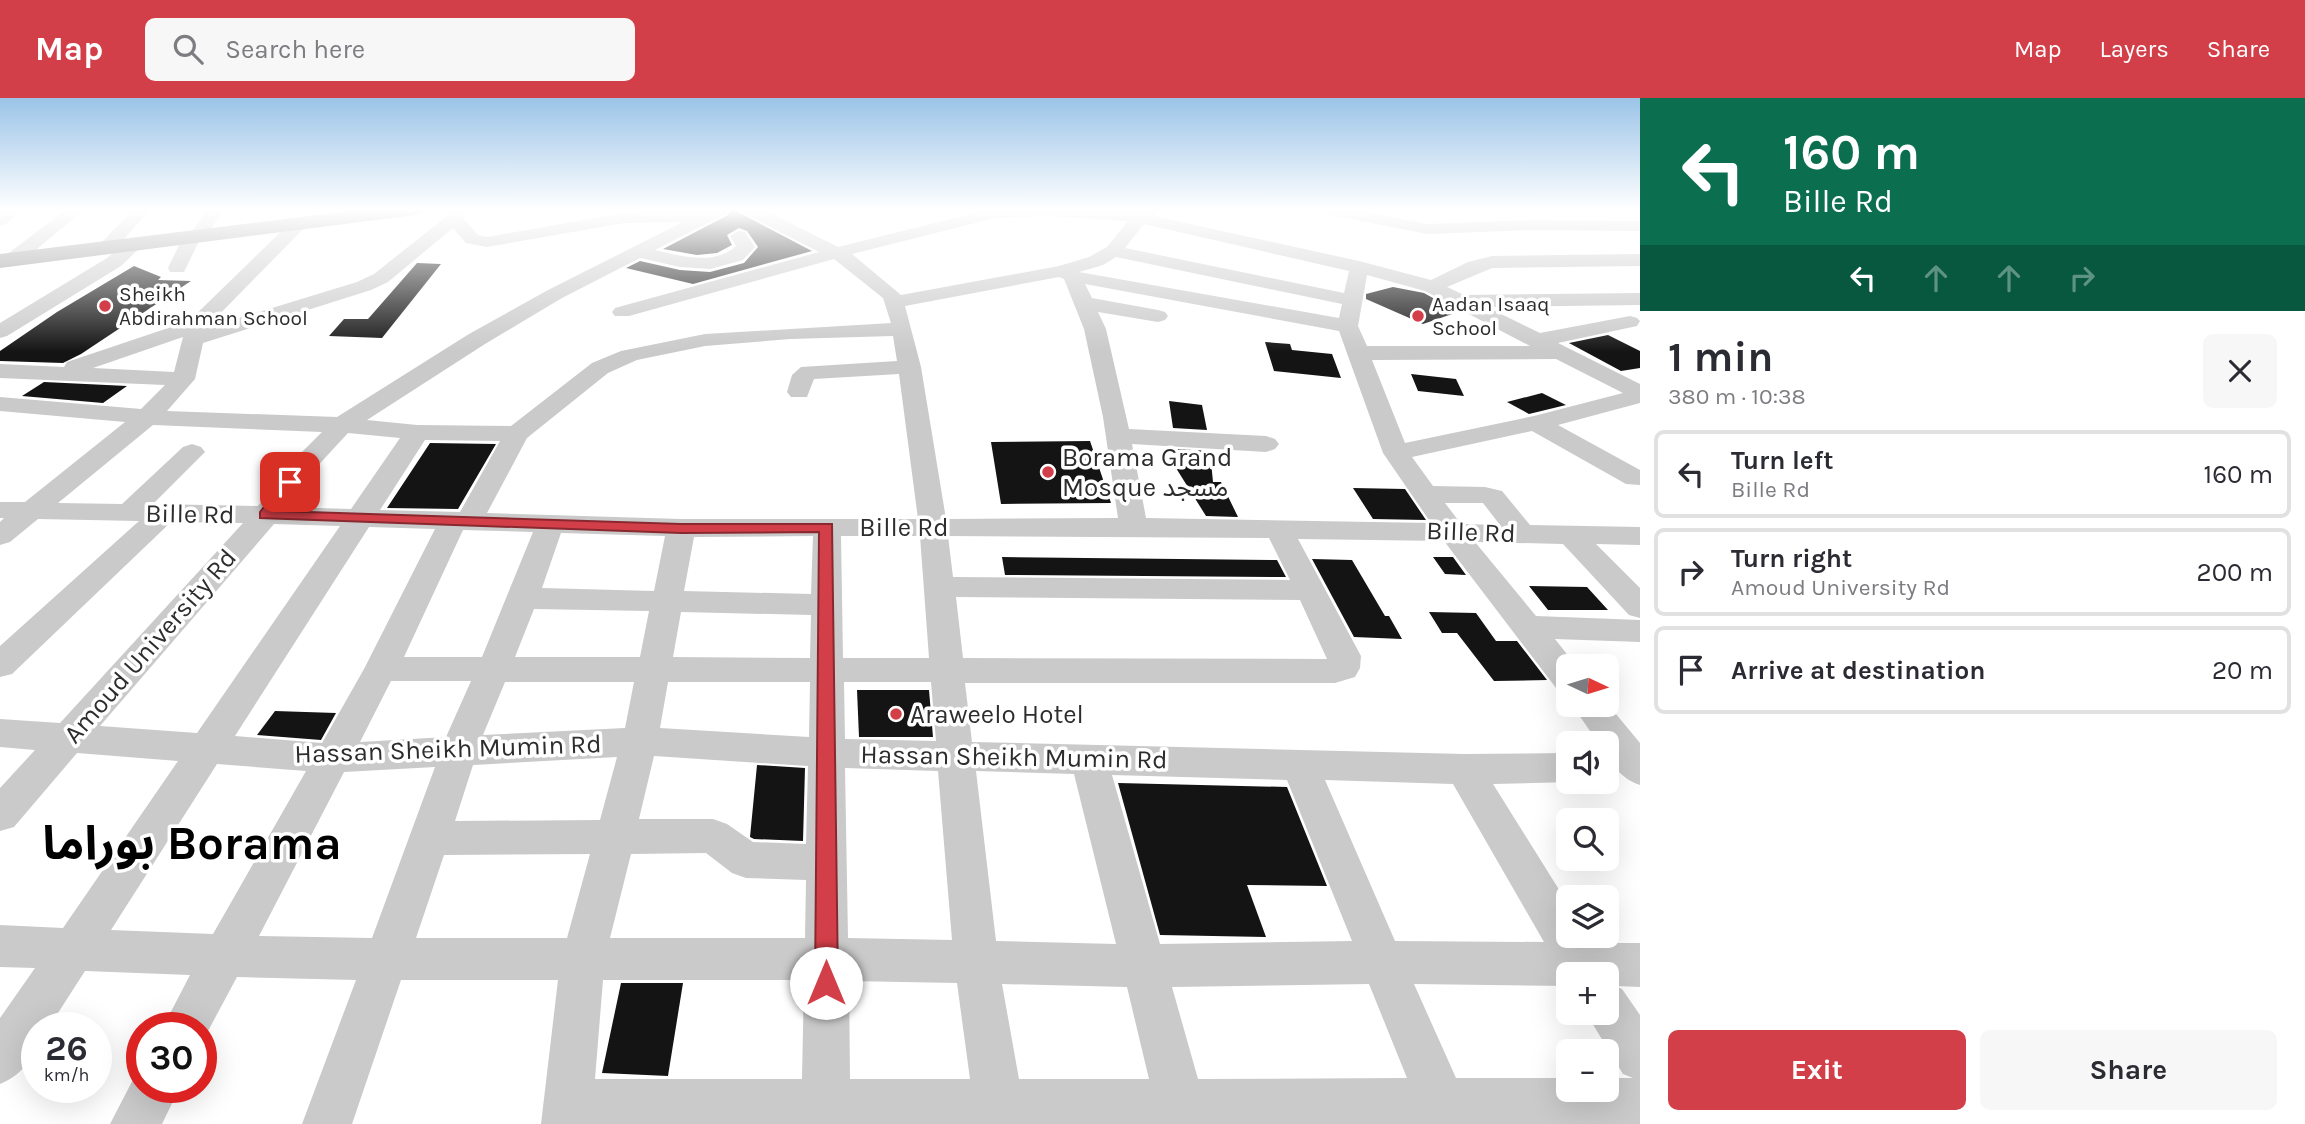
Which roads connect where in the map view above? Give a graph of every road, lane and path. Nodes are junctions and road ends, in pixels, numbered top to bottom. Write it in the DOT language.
graph roads {
  1 [pos="29,257"];
  2 [pos="39,257"];
  3 [pos="120,257"];
  4 [pos="183,257"];
  5 [pos="267,257"];
  6 [pos="406,257"];
  7 [pos="640,257"];
  8 [pos="739,257"];
  9 [pos="830,257"];
  10 [pos="845,257"];
  11 [pos="1103,257"];
  12 [pos="1142,257"];
  13 [pos="1317,257"];
  14 [pos="1451,257"];
  15 [pos="1571,257"];
  16 [pos="6,260"];
  17 [pos="1575,260"];
  18 [pos="1640,260"];
  19 [pos="628,264"];
  20 [pos="1475,266"];
  21 [pos="1359,267"];
  22 [pos="177,268"];
  23 [pos="1066,273"];
  24 [pos="0,278"];
  25 [pos="671,281"];
  26 [pos="1432,287"];
  27 [pos="707,289"];
  28 [pos="1635,299"];
  29 [pos="1351,300"];
  30 [pos="1460,301"];
  31 [pos="895,302"];
  32 [pos="1083,303"];
  33 [pos="622,312"];
  34 [pos="1158,316"];
  35 [pos="1630,322"];
  36 [pos="1348,326"];
  37 [pos="903,329"];
  38 [pos="0,332"];
  39 [pos="194,332"];
  40 [pos="1538,340"];
  41 [pos="1563,352"];
  42 [pos="1359,353"];
  43 [pos="910,367"];
  44 [pos="0,371"];
  45 [pos="1640,372"];
  46 [pos="47,373"];
  47 [pos="184,379"];
  48 [pos="1613,379"];
  49 [pos="799,392"];
  50 [pos="1640,394"];
  51 [pos="0,395"];
  52 [pos="0,404"];
  53 [pos="148,418"];
  54 [pos="1536,423"];
  55 [pos="342,425"];
  56 [pos="417,432"];
  57 [pos="517,434"];
  58 [pos="1117,436"];
  59 [pos="1266,444"];
  60 [pos="192,452"];
  61 [pos="1396,453"];
  62 [pos="1635,478"];
  63 [pos="1423,494"];
  64 [pos="0,510"];
  65 [pos="31,511"];
  66 [pos="130,513"];
  67 [pos="163,514"];
  68 [pos="265,515"];
  69 [pos="360,518"];
  70 [pos="461,521"];
  71 [pos="550,524"];
  72 [pos="933,526"];
  73 [pos="1133,527"];
  74 [pos="681,528"];
  75 [pos="827,528"];
  76 [pos="1279,529"];
  77 [pos="1451,531"];
  78 [pos="1522,534"];
  79 [pos="1570,534"];
  80 [pos="0,536"];
  81 [pos="1640,536"];
  82 [pos="939,587"];
  83 [pos="1310,590"];
  84 [pos="523,598"];
  85 [pos="669,602"];
  86 [pos="827,606"];
  87 [pos="1640,607"];
  88 [pos="1527,627"];
  89 [pos="1640,631"];
  90 [pos="1556,664"];
  91 [pos="0,665"];
  92 [pos="826,667"];
  93 [pos="493,668"];
  94 [pos="654,668"];
  95 [pos="381,669"];
  96 [pos="948,671"];
  97 [pos="1598,718"];
  98 [pos="0,733"];
  99 [pos="68,739"];
  100 [pos="640,741"];
  101 [pos="207,749"];
  102 [pos="459,750"];
  103 [pos="826,753"];
  104 [pos="956,755"];
  105 [pos="332,758"];
  106 [pos="1089,758"];
  107 [pos="1299,764"];
  108 [pos="1556,768"];
  109 [pos="1464,769"];
  110 [pos="1631,769"];
  111 [pos="0,815"];
  112 [pos="430,838"];
  113 [pos="614,838"];
  114 [pos="826,863"];
  115 [pos="0,946"];
  116 [pos="73,950"];
  117 [pos="223,957"];
  118 [pos="387,957"];
  119 [pos="826,959"];
  120 [pos="583,960"];
  121 [pos="1382,962"];
  122 [pos="1579,962"];
  123 [pos="976,963"];
  124 [pos="1640,965"];
  125 [pos="1144,967"];
  126 [pos="1619,967"];
  127 [pos="1556,969"];
  128 [pos="194,1012"];
  129 [pos="1619,1025"];
  130 [pos="1640,1057"];
  131 [pos="0,1060"];
  132 [pos="146,1103"];
  133 [pos="1640,1103"];
  134 [pos="566,1114"];
  135 [pos="826,1114"];
  136 [pos="1001,1114"];
  137 [pos="1183,1114"];
  138 [pos="1333,1114"];
  139 [pos="1447,1114"];
  140 [pos="135,1124"];
  141 [pos="327,1124"];
  1 -- 16 [label="highway"];
  2 -- 24 [label="street"];
  3 -- 38 [label="street"];
  4 -- 22 [label="street"];
  5 -- 39 [label="street"];
  6 -- 39 [label="street"];
  7 -- 19 [label="street, Amoud University Rd"];
  8 -- 19 [label="street"];
  9 -- 27 [label="street"];
  10 -- 31 [label="street"];
  11 -- 23 [label="street"];
  12 -- 29 [label="street"];
  13 -- 21 [label="street"];
  14 -- 20 [label="street"];
  15 -- 17 [label="street"];
  17 -- 18 [label="street"];
  17 -- 20 [label="street"];
  17 -- 28 [label="street"];
  19 -- 55 [label="street, Amoud University Rd"];
  20 -- 26 [label="street"];
  21 -- 26 [label="street"];
  21 -- 29 [label="street"];
  23 -- 31 [label="street"];
  23 -- 32 [label="street"];
  23 -- 36 [label="street"];
  25 -- 27 [label="street"];
  26 -- 30 [label="street"];
  27 -- 33 [label="street"];
  28 -- 30 [label="street"];
  29 -- 36 [label="street"];
  30 -- 40 [label="street"];
  31 -- 37 [label="street"];
  32 -- 34 [label="street"];
  32 -- 58 [label="street"];
  35 -- 40 [label="street"];
  36 -- 42 [label="street"];
  37 -- 43 [label="street"];
  37 -- 57 [label="street"];
  39 -- 46 [label="street"];
  39 -- 47 [label="street"];
  40 -- 41 [label="street"];
  41 -- 42 [label="street"];
  41 -- 48 [label="street"];
  42 -- 61 [label="street"];
  43 -- 49 [label="street"];
  43 -- 72 [label="street"];
  44 -- 46 [label="street"];
  45 -- 48 [label="street"];
  46 -- 47 [label="street"];
  46 -- 51 [label="street"];
  47 -- 53 [label="street"];
  48 -- 50 [label="street"];
  50 -- 54 [label="street"];
  52 -- 53 [label="street"];
  53 -- 55 [label="street"];
  53 -- 65 [label="street"];
  54 -- 61 [label="street"];
  54 -- 62 [label="street"];
  55 -- 56 [label="street"];
  55 -- 68 [label="street, Amoud University Rd"];
  56 -- 57 [label="street"];
  56 -- 69 [label="street"];
  57 -- 70 [label="street"];
  58 -- 59 [label="street"];
  58 -- 73 [label="street"];
  60 -- 66 [label="street"];
  61 -- 63 [label="street"];
  63 -- 77 [label="street"];
  63 -- 78 [label="street"];
  64 -- 65 [label="street, Bille Rd"];
  65 -- 66 [label="street, Bille Rd"];
  65 -- 80 [label="street"];
  66 -- 67 [label="street, Bille Rd"];
  67 -- 68 [label="street, Bille Rd"];
  67 -- 91 [label="street"];
  68 -- 69 [label="street, Bille Rd"];
  68 -- 99 [label="street, Amoud University Rd"];
  69 -- 70 [label="street, Bille Rd"];
  69 -- 101 [label="street"];
  70 -- 71 [label="street, Bille Rd"];
  70 -- 95 [label="street"];
  71 -- 74 [label="street, Bille Rd"];
  71 -- 84 [label="street"];
  72 -- 73 [label="street, Bille Rd"];
  72 -- 75 [label="street, Bille Rd"];
  72 -- 82 [label="street"];
  73 -- 76 [label="street, Bille Rd"];
  74 -- 75 [label="street, Bille Rd"];
  74 -- 85 [label="street"];
  75 -- 86 [label="street"];
  76 -- 77 [label="street, Bille Rd"];
  76 -- 83 [label="street"];
  77 -- 78 [label="street, Bille Rd"];
  77 -- 88 [label="street"];
  78 -- 79 [label="street, Bille Rd"];
  79 -- 81 [label="street, Bille Rd"];
  79 -- 87 [label="street"];
  82 -- 83 [label="street"];
  82 -- 96 [label="street"];
  83 -- 96 [label="street"];
  84 -- 85 [label="street"];
  84 -- 93 [label="street"];
  85 -- 86 [label="street"];
  85 -- 94 [label="street"];
  86 -- 92 [label="street"];
  88 -- 89 [label="street"];
  88 -- 90 [label="street"];
  92 -- 94 [label="street"];
  92 -- 96 [label="street"];
  92 -- 103 [label="street"];
  93 -- 94 [label="street"];
  93 -- 95 [label="street"];
  93 -- 102 [label="street"];
  94 -- 100 [label="street"];
  95 -- 105 [label="street"];
  96 -- 104 [label="street"];
  97 -- 110 [label="street"];
  98 -- 99 [label="street, Hassan Sheikh Mumin Rd"];
  99 -- 101 [label="street, Hassan Sheikh Mumin Rd"];
  99 -- 111 [label="street, Amoud University Rd"];
  100 -- 102 [label="street, Hassan Sheikh Mumin Rd"];
  100 -- 103 [label="street, Hassan Sheikh Mumin Rd"];
  100 -- 113 [label="street"];
  101 -- 105 [label="street, Hassan Sheikh Mumin Rd"];
  101 -- 116 [label="street"];
  102 -- 105 [label="street, Hassan Sheikh Mumin Rd"];
  102 -- 112 [label="street"];
  103 -- 104 [label="street, Hassan Sheikh Mumin Rd"];
  103 -- 114 [label="street"];
  104 -- 106 [label="street, Hassan Sheikh Mumin Rd"];
  104 -- 123 [label="street"];
  105 -- 117 [label="street"];
  106 -- 107 [label="street, Hassan Sheikh Mumin Rd"];
  106 -- 125 [label="street"];
  107 -- 109 [label="street, Hassan Sheikh Mumin Rd"];
  107 -- 121 [label="street"];
  108 -- 109 [label="street, Hassan Sheikh Mumin Rd"];
  109 -- 122 [label="street"];
  112 -- 113 [label="street"];
  112 -- 118 [label="street"];
  113 -- 114 [label="street"];
  113 -- 120 [label="street"];
  114 -- 119 [label="street"];
  115 -- 116 [label="street"];
  116 -- 117 [label="street"];
  116 -- 131 [label="street"];
  117 -- 118 [label="street"];
  117 -- 128 [label="street"];
  118 -- 120 [label="street"];
  118 -- 141 [label="street"];
  119 -- 120 [label="street"];
  119 -- 123 [label="street"];
  119 -- 135 [label="street"];
  120 -- 134 [label="street"];
  121 -- 125 [label="street"];
  121 -- 127 [label="street"];
  121 -- 139 [label="street"];
  123 -- 125 [label="street"];
  123 -- 136 [label="street"];
  124 -- 126 [label="street"];
  125 -- 137 [label="street"];
  129 -- 130 [label="street"];
  132 -- 140 [label="street"];
  133 -- 139 [label="street"];
  134 -- 135 [label="street"];
  135 -- 136 [label="street"];
  136 -- 137 [label="street"];
  137 -- 138 [label="street"];
  138 -- 139 [label="street"];
}
